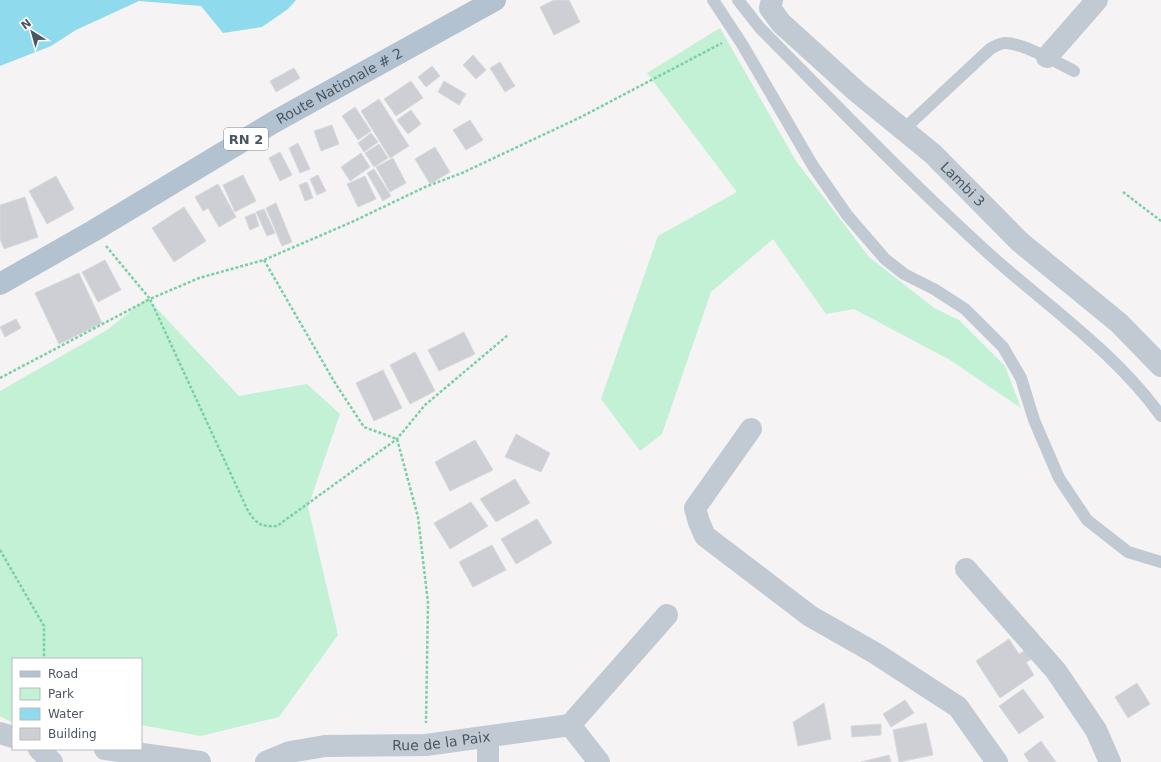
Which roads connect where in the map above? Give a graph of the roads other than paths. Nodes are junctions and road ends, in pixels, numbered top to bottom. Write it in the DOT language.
graph roads {
  1 [pos="494,0"];
  2 [pos="713,0"];
  3 [pos="738,0"];
  4 [pos="772,0"];
  5 [pos="1097,0"];
  6 [pos="1047,57"];
  7 [pos="1074,71"];
  8 [pos="903,130"];
  9 [pos="0,284"];
  10 [pos="1161,366"];
  11 [pos="1161,416"];
  12 [pos="751,429"];
  13 [pos="1161,562"];
  14 [pos="966,569"];
  15 [pos="667,615"];
  16 [pos="570,725"];
  17 [pos="0,733"];
  18 [pos="12,737"];
  19 [pos="488,738"];
  20 [pos="40,750"];
  21 [pos="112,750"];
  22 [pos="420,753"];
  23 [pos="52,762"];
  24 [pos="200,762"];
  25 [pos="266,762"];
  26 [pos="488,762"];
  27 [pos="599,762"];
  28 [pos="997,762"];
  29 [pos="1110,762"];
  1 -- 9 [label="main road, Route Nationale # 2 / RN 2"];
  2 -- 13 [label="lane"];
  3 -- 11 [label="lane"];
  4 -- 8 [label="street, Lambi 3"];
  5 -- 6 [label="street"];
  6 -- 7 [label="lane"];
  6 -- 8 [label="lane"];
  8 -- 10 [label="street, Lambi 3"];
  12 -- 28 [label="street"];
  14 -- 29 [label="street"];
  15 -- 16 [label="street"];
  16 -- 19 [label="street, Rue de la Paix"];
  16 -- 27 [label="street"];
  17 -- 18 [label="street"];
  19 -- 22 [label="street, Rue de la Paix"];
  19 -- 26 [label="street"];
  20 -- 23 [label="street"];
  21 -- 24 [label="street"];
  22 -- 25 [label="street, Rue de la Paix"];
}
